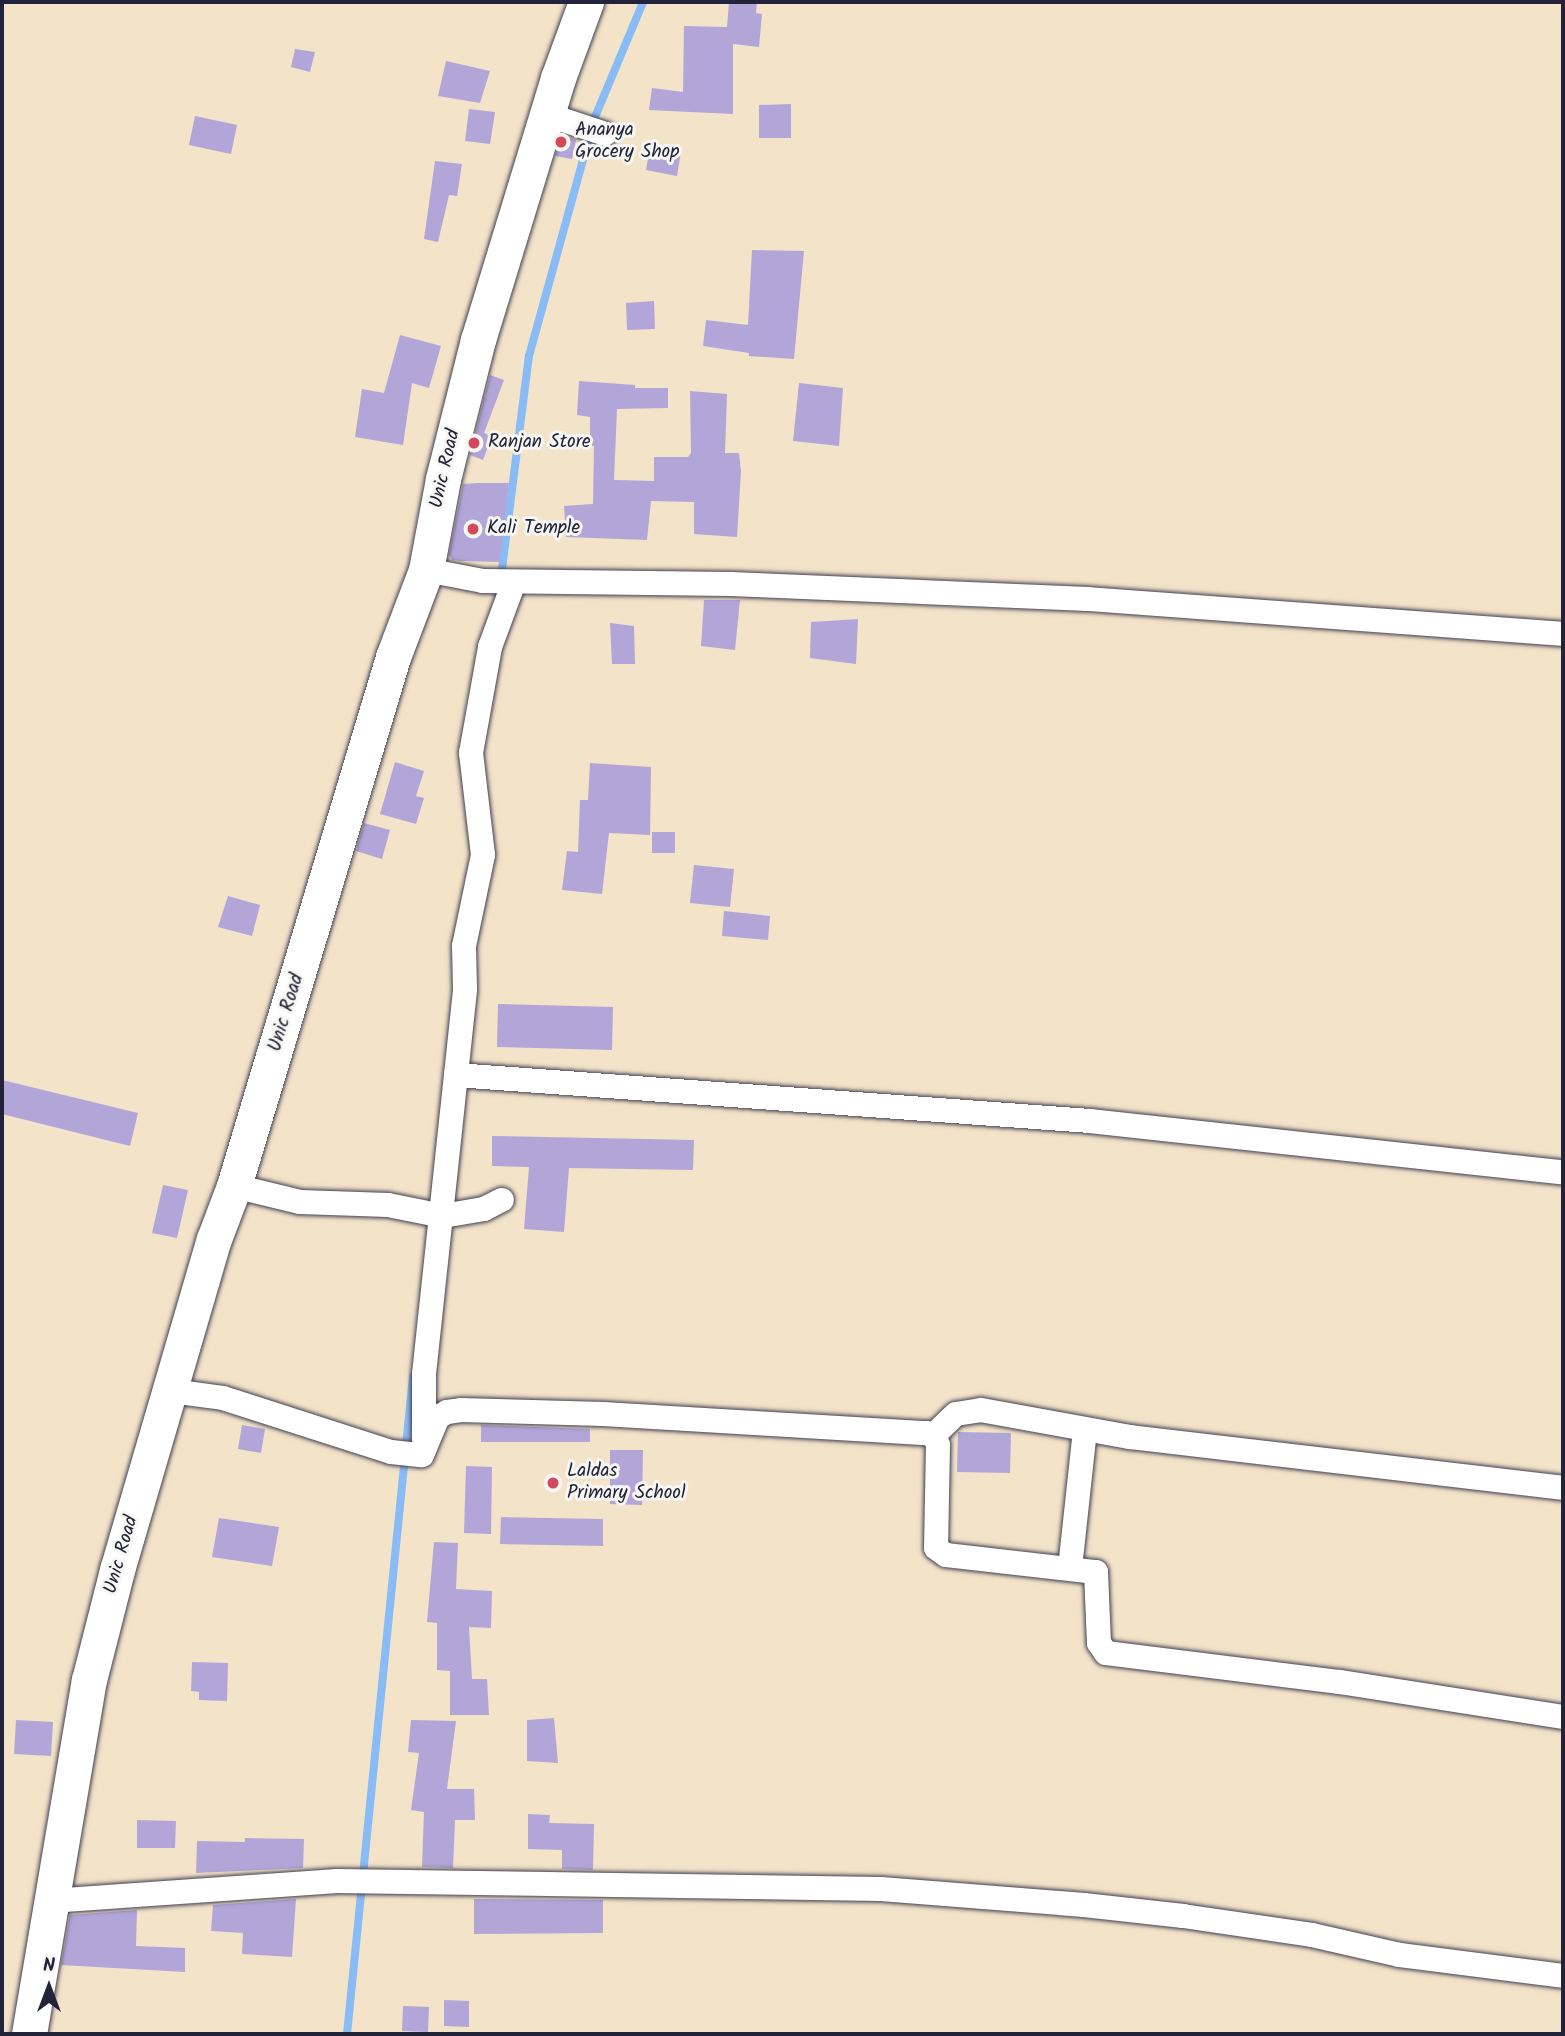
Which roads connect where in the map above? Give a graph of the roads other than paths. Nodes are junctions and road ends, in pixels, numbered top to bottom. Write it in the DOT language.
graph roads {
  1 [pos="586,2"];
  2 [pos="562,119"];
  3 [pos="605,134"];
  4 [pos="426,570"];
  5 [pos="514,582"];
  6 [pos="1563,634"];
  7 [pos="456,1075"];
  8 [pos="1563,1172"];
  9 [pos="234,1186"];
  10 [pos="502,1200"];
  11 [pos="434,1215"];
  12 [pos="171,1391"];
  13 [pos="1085,1430"];
  14 [pos="933,1435"];
  15 [pos="423,1451"];
  16 [pos="1563,1488"];
  17 [pos="1070,1568"];
  18 [pos="1563,1717"];
  19 [pos="50,1901"];
  20 [pos="1563,1976"];
  21 [pos="29,2034"];
  1 -- 2 [label="main road, Unic Road"];
  2 -- 3 [label="street"];
  2 -- 4 [label="main road, Unic Road"];
  4 -- 5 [label="street"];
  4 -- 9 [label="main road, Unic Road"];
  5 -- 6 [label="street"];
  5 -- 7 [label="street"];
  7 -- 8 [label="street"];
  7 -- 11 [label="street"];
  9 -- 11 [label="street"];
  9 -- 12 [label="main road, Unic Road"];
  10 -- 11 [label="street"];
  11 -- 15 [label="street"];
  12 -- 15 [label="street"];
  12 -- 19 [label="main road, Unic Road"];
  13 -- 14 [label="street"];
  13 -- 16 [label="street"];
  13 -- 17 [label="street"];
  14 -- 15 [label="street"];
  14 -- 17 [label="street"];
  17 -- 18 [label="street"];
  19 -- 20 [label="street"];
  19 -- 21 [label="main road, Unic Road"];
}
